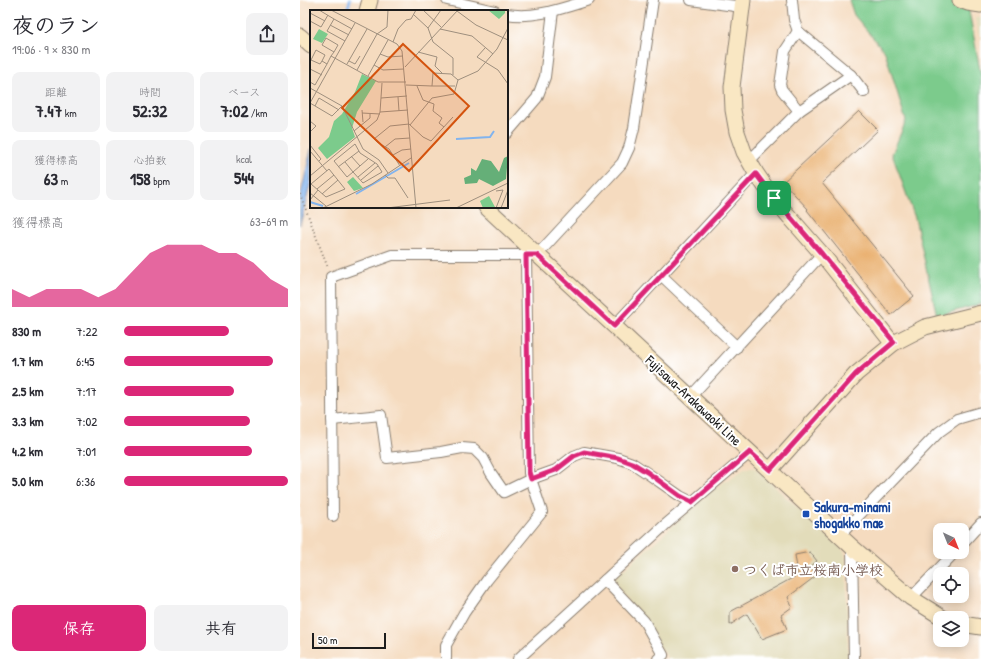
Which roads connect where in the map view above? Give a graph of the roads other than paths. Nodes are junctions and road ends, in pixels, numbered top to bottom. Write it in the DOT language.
graph roads {
  1 [pos="370,0"];
  2 [pos="448,0"];
  3 [pos="589,0"];
  4 [pos="653,0"];
  5 [pos="691,0"];
  6 [pos="792,0"];
  7 [pos="960,0"];
  8 [pos="743,4"];
  9 [pos="981,5"];
  10 [pos="465,8"];
  11 [pos="367,10"];
  12 [pos="485,10"];
  13 [pos="553,11"];
  14 [pos="508,14"];
  15 [pos="798,31"];
  16 [pos="300,36"];
  17 [pos="310,45"];
  18 [pos="851,75"];
  19 [pos="864,92"];
  20 [pos="799,111"];
  21 [pos="508,132"];
  22 [pos="752,167"];
  23 [pos="487,208"];
  24 [pos="822,254"];
  25 [pos="531,255"];
  26 [pos="661,275"];
  27 [pos="981,313"];
  28 [pos="614,326"];
  29 [pos="894,342"];
  30 [pos="737,347"];
  31 [pos="691,396"];
  32 [pos="981,412"];
  33 [pos="332,420"];
  34 [pos="750,452"];
  35 [pos="770,470"];
  36 [pos="531,479"];
  37 [pos="692,502"];
  38 [pos="333,516"];
  39 [pos="981,523"];
  40 [pos="840,535"];
  41 [pos="969,536"];
  42 [pos="852,547"];
  43 [pos="948,559"];
  44 [pos="605,580"];
  45 [pos="912,598"];
  46 [pos="933,612"];
  47 [pos="969,625"];
  48 [pos="981,627"];
  49 [pos="663,658"];
  50 [pos="446,659"];
  51 [pos="518,659"];
  52 [pos="854,659"];
  1 -- 11 [label="street"];
  2 -- 10 [label="street"];
  3 -- 13 [label="street"];
  4 -- 25 [label="street"];
  5 -- 8 [label="street"];
  6 -- 15 [label="street"];
  7 -- 9 [label="street"];
  8 -- 22 [label="street"];
  10 -- 12 [label="street"];
  13 -- 14 [label="street"];
  13 -- 21 [label="street"];
  15 -- 18 [label="street"];
  15 -- 20 [label="street"];
  16 -- 17 [label="street"];
  18 -- 19 [label="street"];
  18 -- 20 [label="street"];
  20 -- 22 [label="street"];
  22 -- 24 [label="street"];
  22 -- 26 [label="street"];
  23 -- 25 [label="street, Fujisawa-Arakawaoki Line"];
  24 -- 29 [label="street"];
  24 -- 30 [label="street"];
  25 -- 28 [label="street, Fujisawa-Arakawaoki Line"];
  25 -- 33 [label="street"];
  25 -- 36 [label="street"];
  26 -- 28 [label="street"];
  26 -- 30 [label="street"];
  27 -- 29 [label="street"];
  28 -- 31 [label="street, Fujisawa-Arakawaoki Line"];
  29 -- 35 [label="street"];
  30 -- 31 [label="street"];
  31 -- 34 [label="street, Fujisawa-Arakawaoki Line"];
  32 -- 40 [label="street"];
  33 -- 36 [label="street"];
  33 -- 38 [label="street"];
  34 -- 35 [label="street, Fujisawa-Arakawaoki Line"];
  34 -- 37 [label="street"];
  35 -- 40 [label="street, Fujisawa-Arakawaoki Line"];
  36 -- 37 [label="street"];
  36 -- 50 [label="street"];
  37 -- 44 [label="street"];
  39 -- 41 [label="street"];
  40 -- 42 [label="street, Fujisawa-Arakawaoki Line"];
  42 -- 45 [label="street, Fujisawa-Arakawaoki Line"];
  42 -- 52 [label="street"];
  43 -- 45 [label="street"];
  44 -- 49 [label="street"];
  44 -- 51 [label="street"];
  45 -- 46 [label="street, Fujisawa-Arakawaoki Line"];
  47 -- 48 [label="street"];
}
